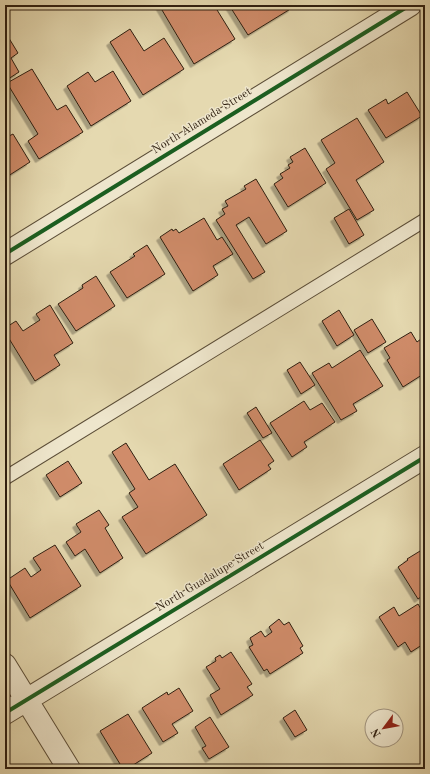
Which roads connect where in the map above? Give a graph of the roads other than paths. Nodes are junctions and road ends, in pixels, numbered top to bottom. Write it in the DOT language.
graph roads {
  1 [pos="410,5"];
  2 [pos="425,220"];
  3 [pos="5,254"];
  4 [pos="425,457"];
  5 [pos="5,478"];
  6 [pos="5,665"];
  7 [pos="26,700"];
  8 [pos="5,713"];
  9 [pos="69,769"];
  1 -- 3 [label="street, North Alameda Street"];
  2 -- 5 [label="lane"];
  4 -- 7 [label="street, North Guadalupe Street"];
  6 -- 7 [label="street"];
  7 -- 8 [label="street, North Guadalupe Street"];
  7 -- 9 [label="street"];
}
